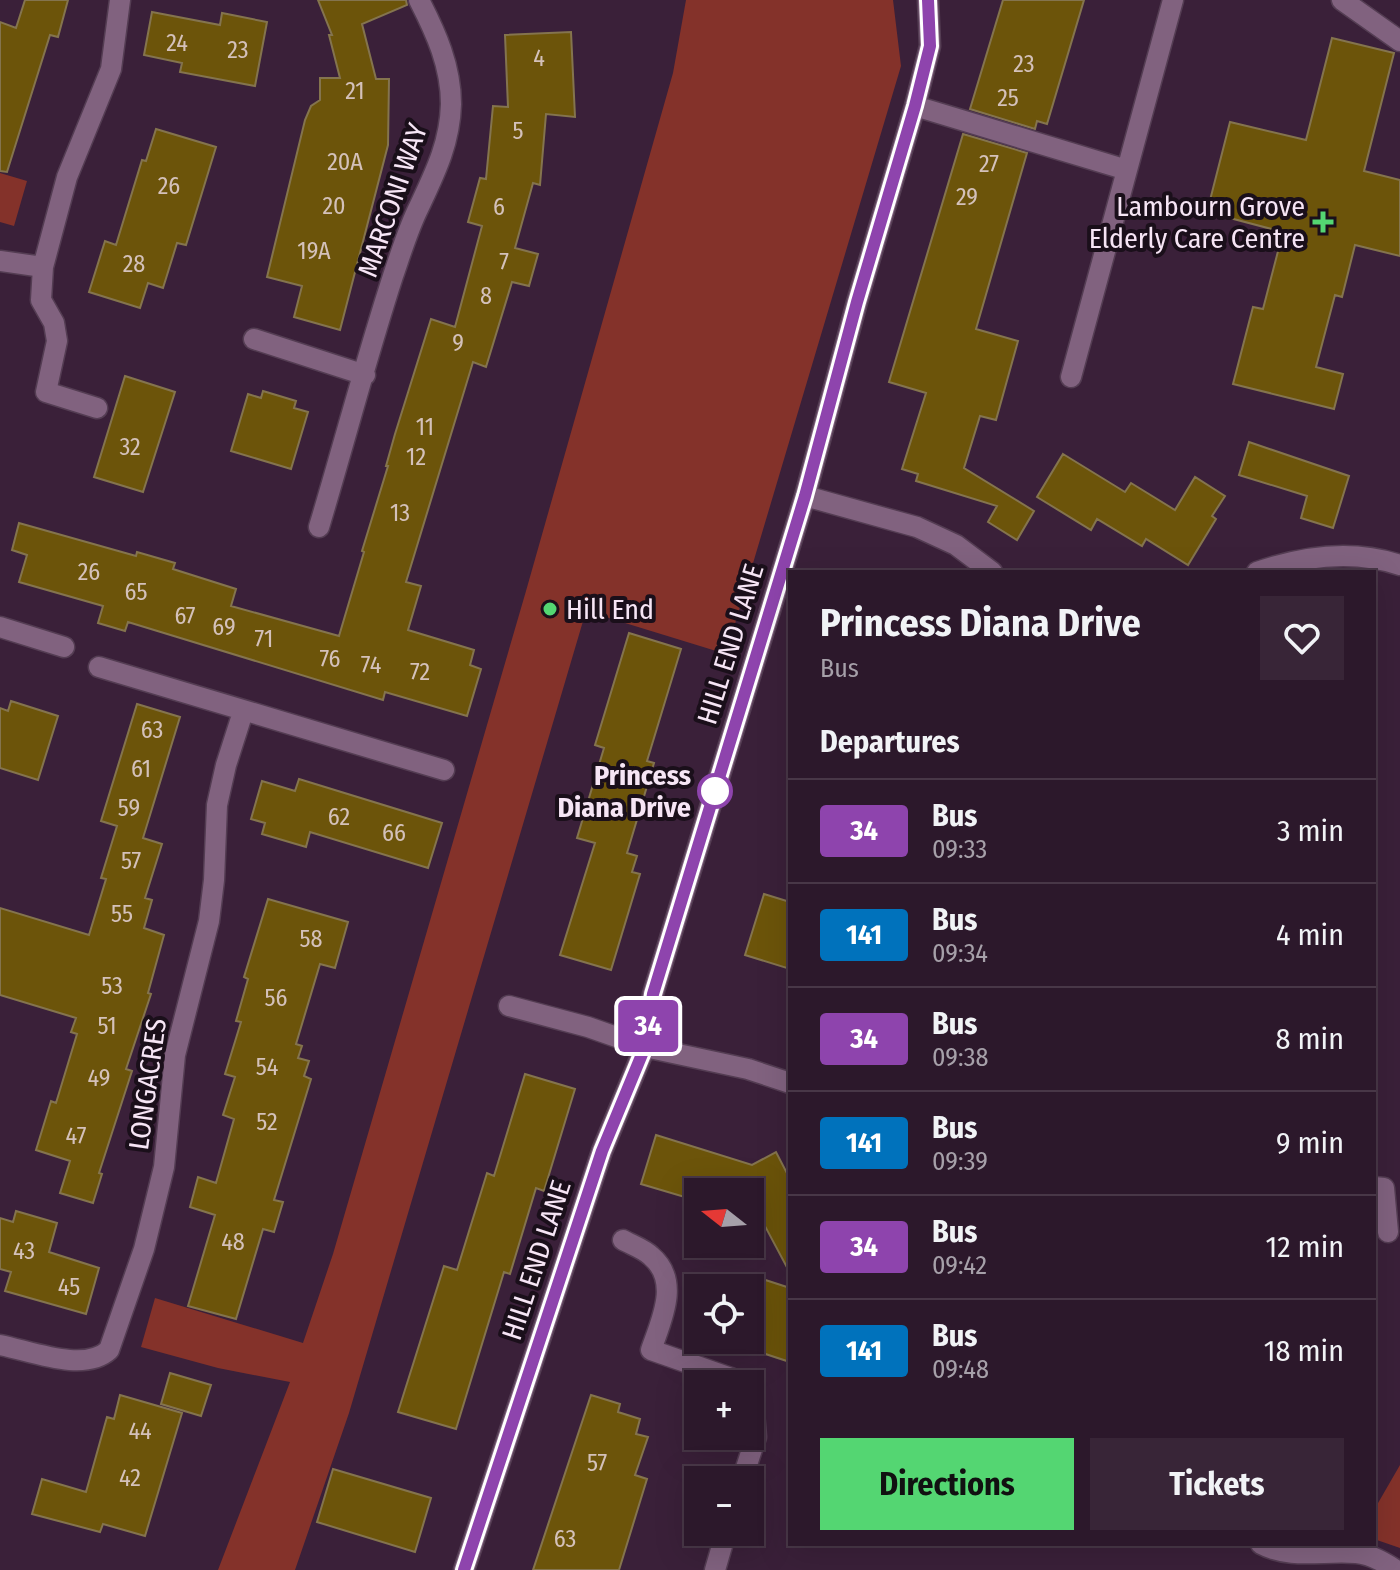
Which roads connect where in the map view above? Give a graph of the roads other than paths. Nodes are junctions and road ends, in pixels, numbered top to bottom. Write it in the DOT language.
graph roads {
  1 [pos="120,0"];
  2 [pos="419,0"];
  3 [pos="928,0"];
  4 [pos="1173,0"];
  5 [pos="1342,0"];
  6 [pos="1400,41"];
  7 [pos="915,106"];
  8 [pos="1127,170"];
  9 [pos="0,261"];
  10 [pos="43,267"];
  11 [pos="254,339"];
  12 [pos="365,375"];
  13 [pos="1071,377"];
  14 [pos="97,408"];
  15 [pos="805,496"];
  16 [pos="319,527"];
  17 [pos="1400,565"];
  18 [pos="989,570"];
  19 [pos="1265,570"];
  20 [pos="0,627"];
  21 [pos="64,647"];
  22 [pos="99,667"];
  23 [pos="243,712"];
  24 [pos="444,770"];
  25 [pos="509,1006"];
  26 [pos="645,1047"];
  27 [pos="788,1082"];
  28 [pos="1376,1187"];
  29 [pos="1388,1232"];
  30 [pos="623,1240"];
  31 [pos="0,1345"];
  32 [pos="708,1370"];
  33 [pos="722,1546"];
  34 [pos="1268,1546"];
  35 [pos="464,1570"];
  36 [pos="715,1570"];
  37 [pos="1396,1570"];
  1 -- 10 [label="street"];
  2 -- 12 [label="street, MARCONI WAY"];
  3 -- 7 [label="street, HILL END LANE"];
  4 -- 8 [label="street"];
  5 -- 6 [label="street"];
  7 -- 8 [label="street"];
  7 -- 15 [label="street, HILL END LANE"];
  8 -- 13 [label="street"];
  9 -- 10 [label="street"];
  10 -- 14 [label="street"];
  11 -- 12 [label="street"];
  12 -- 16 [label="street, MARCONI WAY"];
  15 -- 18 [label="street"];
  15 -- 26 [label="street, HILL END LANE"];
  17 -- 19 [label="street"];
  20 -- 21 [label="street"];
  22 -- 23 [label="street"];
  23 -- 24 [label="street"];
  23 -- 31 [label="street, LONGACRES"];
  25 -- 26 [label="street"];
  26 -- 27 [label="street"];
  26 -- 35 [label="street, HILL END LANE"];
  28 -- 29 [label="street"];
  30 -- 32 [label="street"];
  33 -- 36 [label="street"];
  34 -- 37 [label="street"];
}
